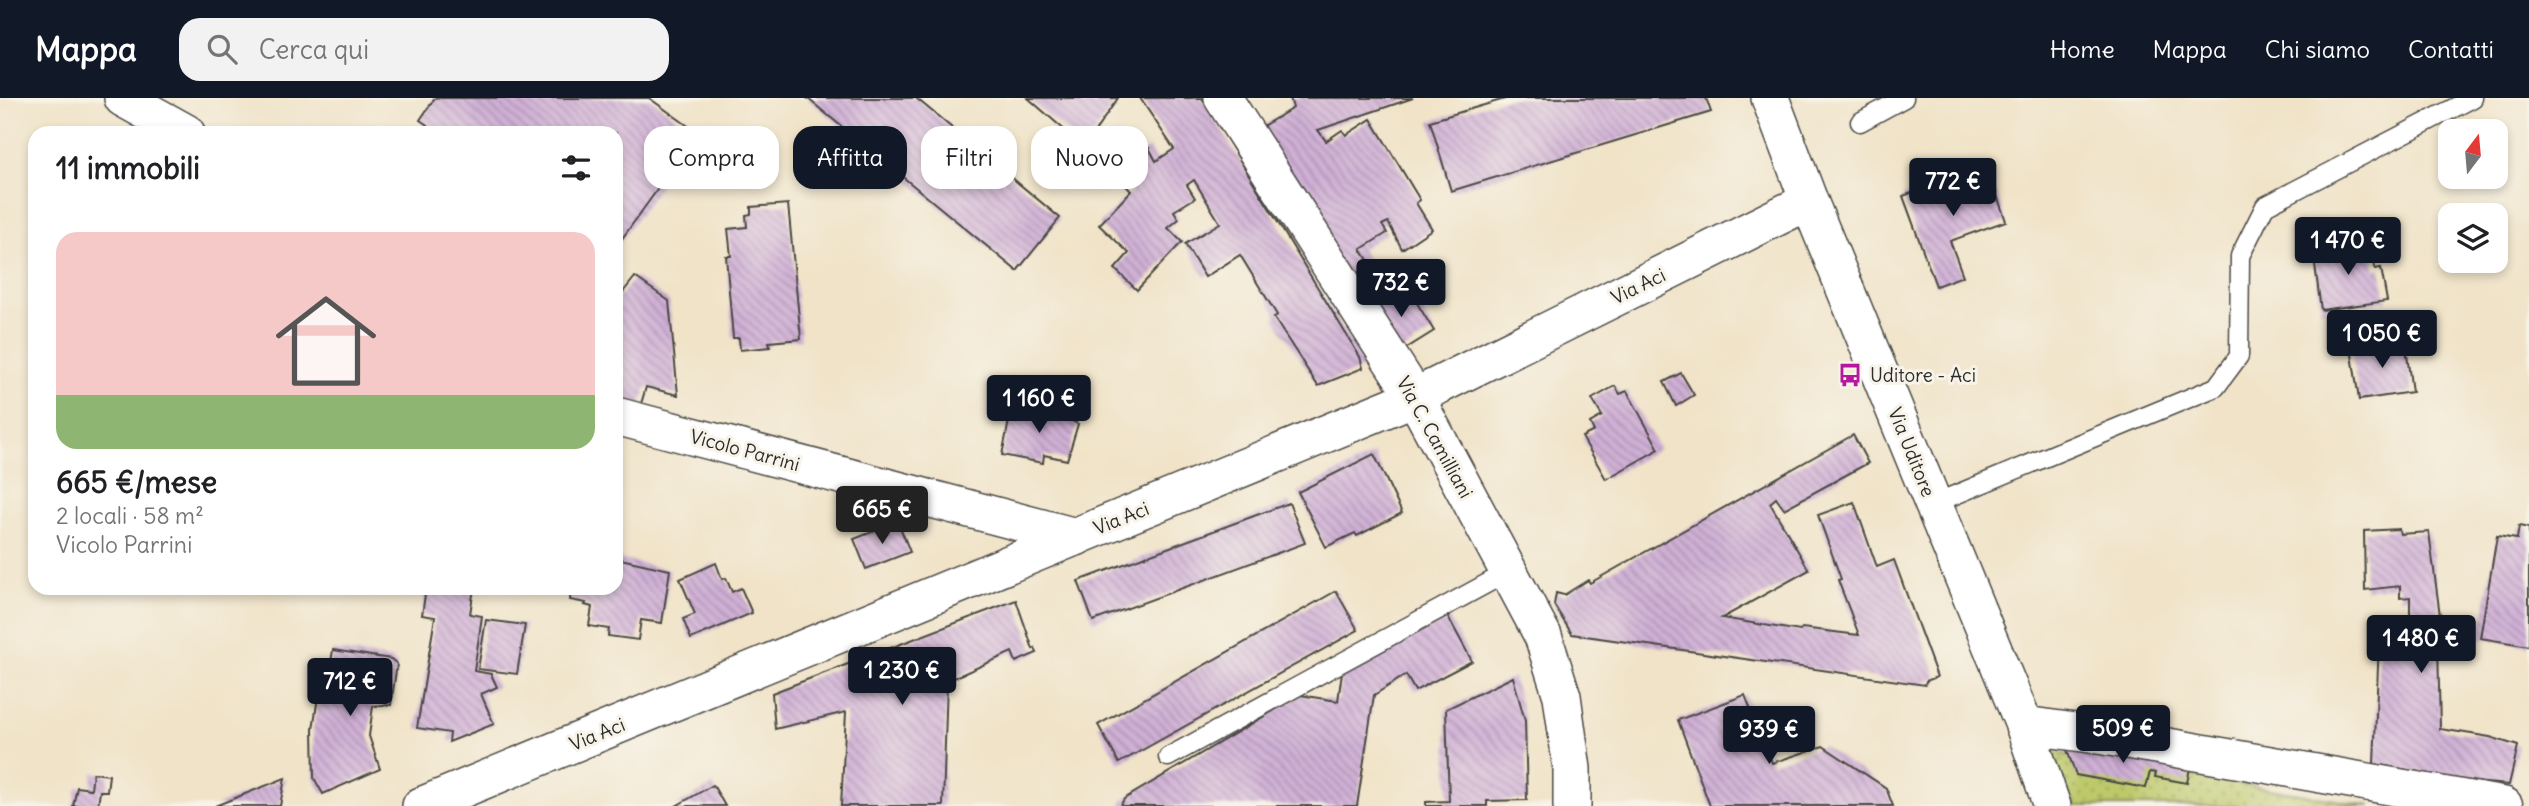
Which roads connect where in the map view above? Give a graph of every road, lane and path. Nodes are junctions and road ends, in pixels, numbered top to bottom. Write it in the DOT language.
graph roads {
  1 [pos="123,98"];
  2 [pos="1223,98"];
  3 [pos="1770,98"];
  4 [pos="1904,98"];
  5 [pos="2473,98"];
  6 [pos="1860,122"];
  7 [pos="173,126"];
  8 [pos="1809,201"];
  9 [pos="1415,397"];
  10 [pos="623,418"];
  11 [pos="1933,504"];
  12 [pos="1076,537"];
  13 [pos="1508,572"];
  14 [pos="2024,725"];
  15 [pos="1168,757"];
  16 [pos="421,806"];
  17 [pos="1572,806"];
  18 [pos="2052,806"];
  19 [pos="2504,806"];
  1 -- 7 [label="street"];
  2 -- 9 [label="street, Via C. Camilliani"];
  3 -- 8 [label="street, Via Uditore"];
  4 -- 6 [label="lane"];
  5 -- 11 [label="lane"];
  8 -- 9 [label="street, Via Aci"];
  8 -- 11 [label="street, Via Uditore"];
  9 -- 12 [label="street, Via Aci"];
  9 -- 13 [label="street, Via C. Camilliani"];
  10 -- 12 [label="street, Vicolo Parrini"];
  11 -- 14 [label="street, Via Uditore"];
  12 -- 16 [label="street, Via Aci"];
  13 -- 15 [label="lane"];
  13 -- 17 [label="street, Via C. Camilliani"];
  14 -- 18 [label="street, Via Uditore"];
  14 -- 19 [label="street"];
}
